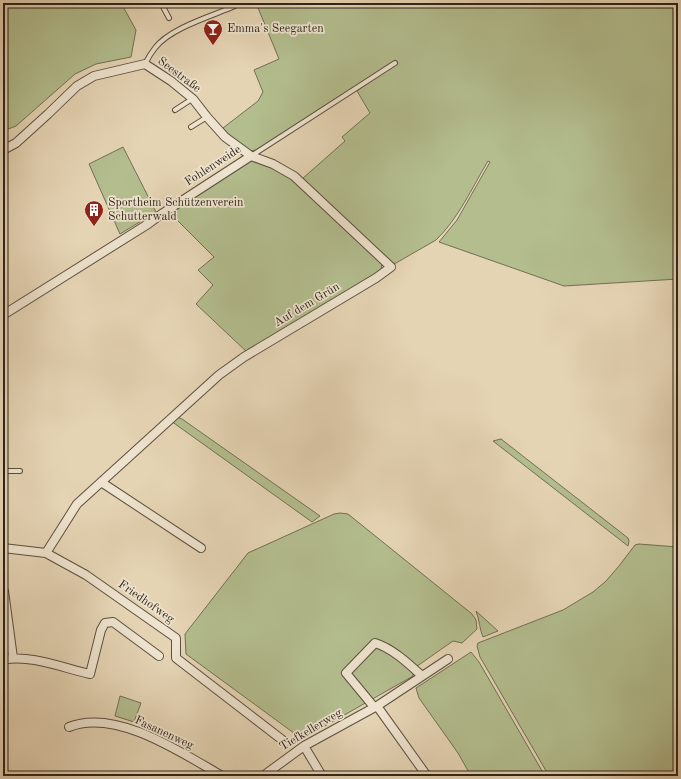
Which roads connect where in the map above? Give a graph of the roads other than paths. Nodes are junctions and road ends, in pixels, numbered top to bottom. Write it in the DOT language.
graph roads {
  1 [pos="162,3"];
  2 [pos="235,6"];
  3 [pos="169,18"];
  4 [pos="394,63"];
  5 [pos="144,64"];
  6 [pos="193,99"];
  7 [pos="175,110"];
  8 [pos="207,117"];
  9 [pos="191,127"];
  10 [pos="3,150"];
  11 [pos="251,156"];
  12 [pos="3,315"];
  13 [pos="3,471"];
  14 [pos="20,471"];
  15 [pos="101,482"];
  16 [pos="3,548"];
  17 [pos="201,548"];
  18 [pos="46,553"];
  19 [pos="4,591"];
  20 [pos="159,656"];
  21 [pos="13,658"];
  22 [pos="448,659"];
  23 [pos="3,660"];
  24 [pos="422,676"];
  25 [pos="375,706"];
  26 [pos="69,727"];
  27 [pos="285,742"];
  28 [pos="304,746"];
  29 [pos="222,776"];
  30 [pos="263,776"];
  31 [pos="322,776"];
  32 [pos="427,776"];
  1 -- 3 [label="lane"];
  2 -- 5 [label="lane"];
  4 -- 11 [label="lane, Fohlenweide"];
  5 -- 6 [label="street, Seestraße"];
  5 -- 10 [label="street, Seestraße"];
  6 -- 7 [label="lane"];
  6 -- 8 [label="street, Seestraße"];
  8 -- 9 [label="lane"];
  8 -- 11 [label="street, Seestraße"];
  11 -- 12 [label="street, Fohlenweide"];
  11 -- 15 [label="street, Auf dem Grün"];
  13 -- 14 [label="lane"];
  15 -- 17 [label="street"];
  15 -- 18 [label="street, Auf dem Grün"];
  16 -- 18 [label="street, Friedhofweg"];
  18 -- 27 [label="street, Friedhofweg"];
  19 -- 21 [label="street"];
  20 -- 21 [label="street"];
  21 -- 23 [label="street"];
  22 -- 24 [label="street, Tiefkellerweg"];
  24 -- 25 [label="street, Tiefkellerweg"];
  24 -- 25 [label="street"];
  25 -- 28 [label="street, Tiefkellerweg"];
  25 -- 32 [label="street"];
  26 -- 29 [label="street, Fasanenweg"];
  28 -- 30 [label="street, Tiefkellerweg"];
  28 -- 31 [label="street"];
}
